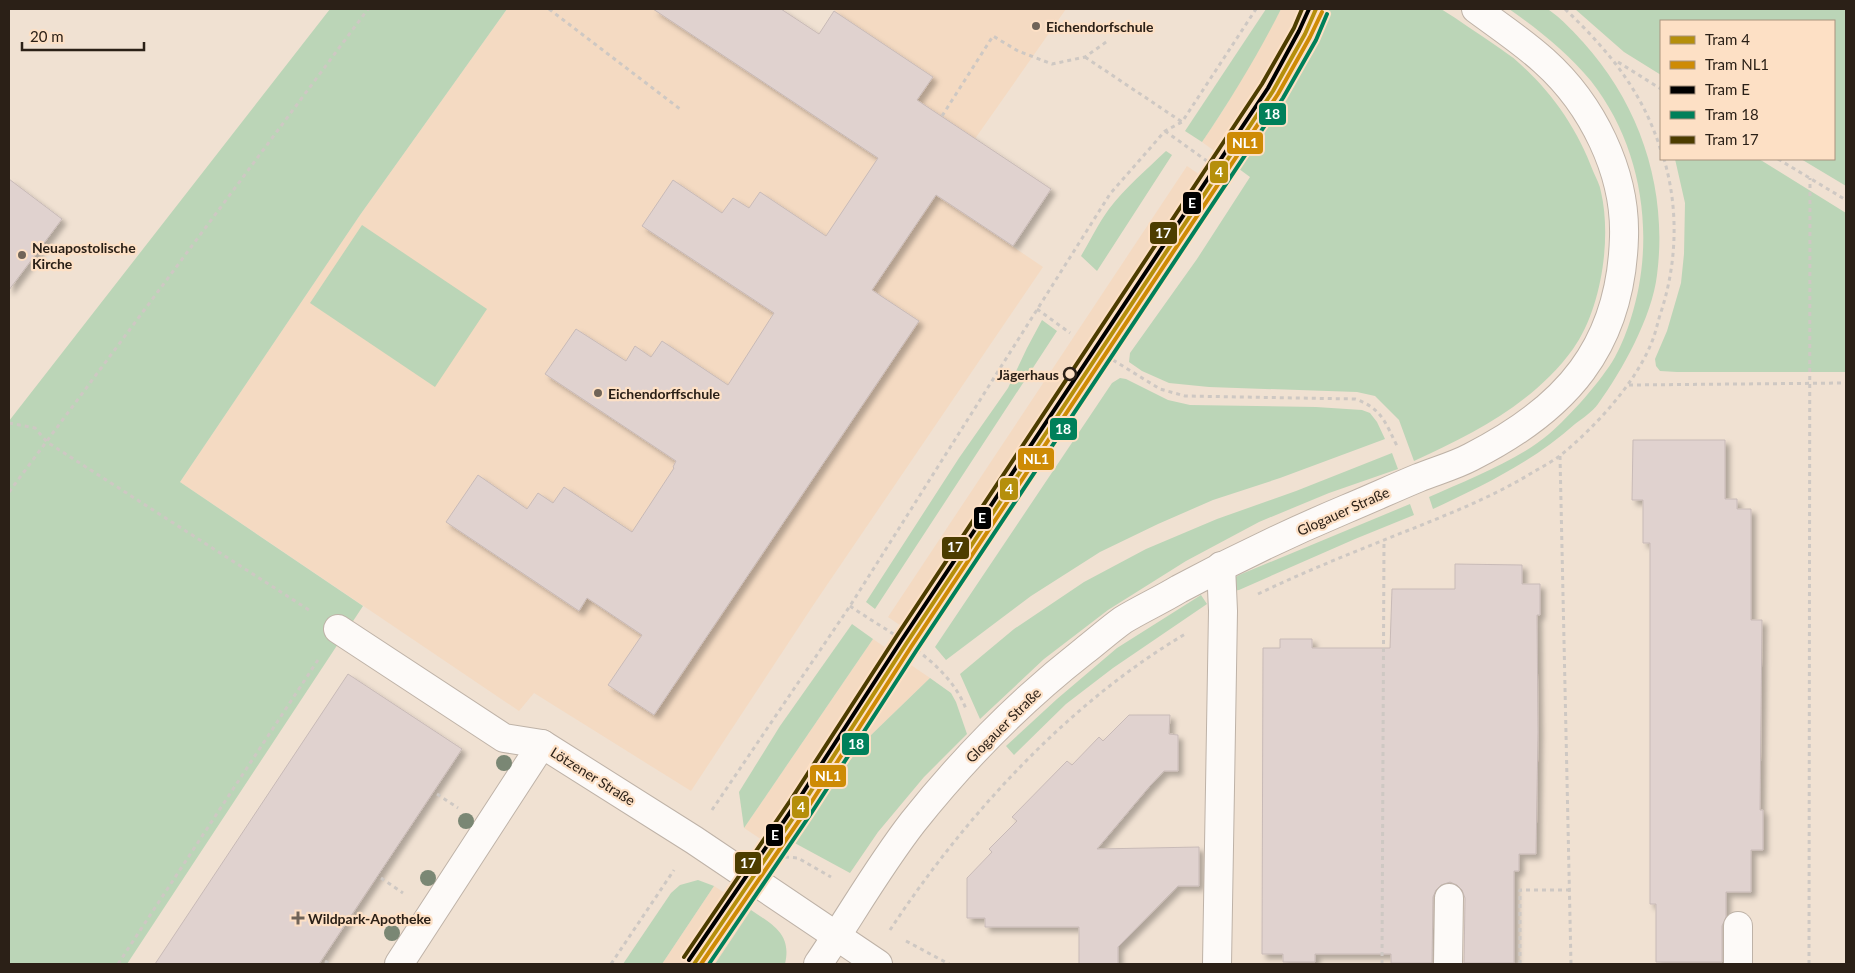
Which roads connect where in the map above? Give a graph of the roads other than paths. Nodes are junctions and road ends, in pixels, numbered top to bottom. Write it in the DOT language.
graph roads {
  1 [pos="1476,9"];
  2 [pos="1222,566"];
  3 [pos="338,629"];
  4 [pos="542,744"];
  5 [pos="1449,898"];
  6 [pos="1738,926"];
  7 [pos="837,936"];
  8 [pos="399,964"];
  9 [pos="818,964"];
  10 [pos="878,964"];
  11 [pos="1217,964"];
  12 [pos="1448,964"];
  13 [pos="1738,964"];
  1 -- 2 [label="street, Glogauer Straße"];
  2 -- 7 [label="street, Glogauer Straße"];
  2 -- 11 [label="street"];
  3 -- 4 [label="street"];
  4 -- 7 [label="street, Lötzener Straße"];
  4 -- 8 [label="street, Lötzener Straße"];
  5 -- 12 [label="street"];
  6 -- 13 [label="street"];
  7 -- 9 [label="street, Glogauer Straße"];
  7 -- 10 [label="street, Lötzener Straße"];
}
